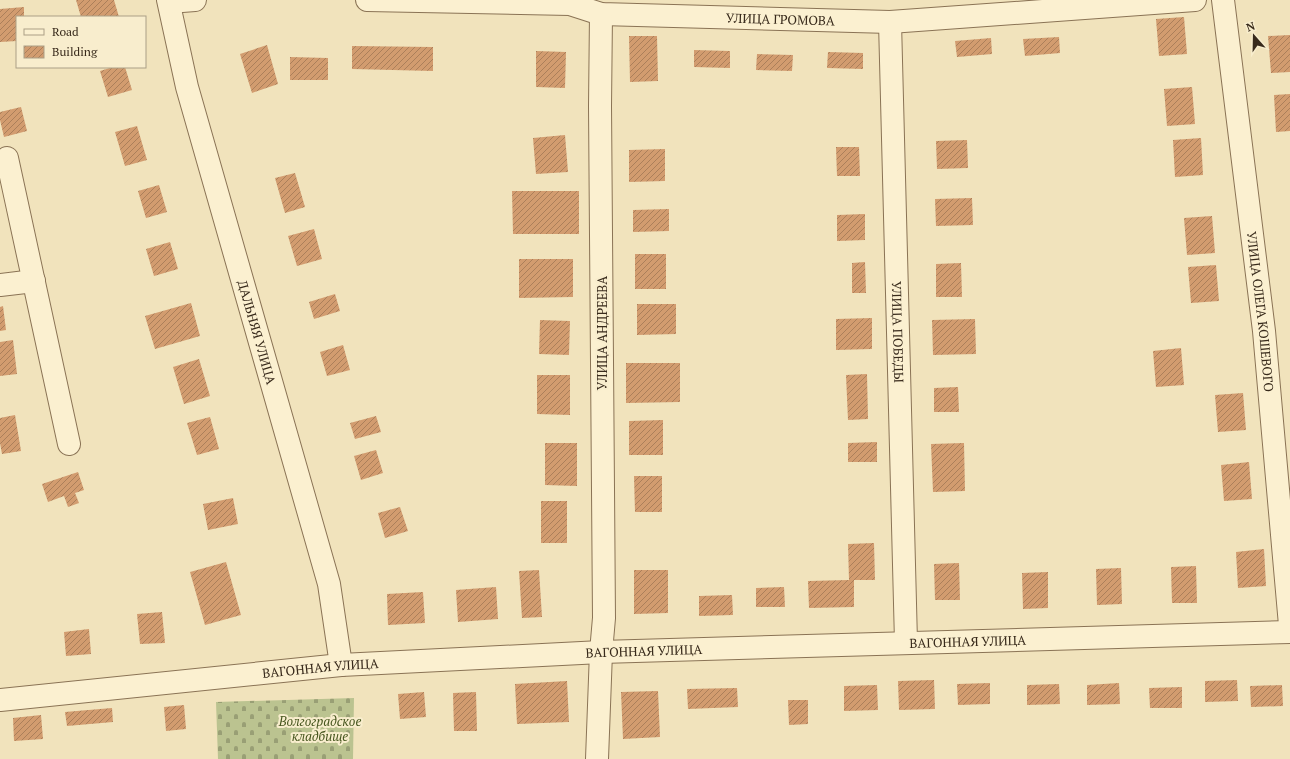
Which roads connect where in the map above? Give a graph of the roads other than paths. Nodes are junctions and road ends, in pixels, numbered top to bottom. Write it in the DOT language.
graph roads {
  1 [pos="196,0"];
  2 [pos="367,0"];
  3 [pos="1195,0"];
  4 [pos="1223,0"];
  5 [pos="168,1"];
  6 [pos="570,2"];
  7 [pos="601,14"];
  8 [pos="890,22"];
  9 [pos="7,158"];
  10 [pos="34,281"];
  11 [pos="0,285"];
  12 [pos="69,444"];
  13 [pos="1290,625"];
  14 [pos="1290,632"];
  15 [pos="906,642"];
  16 [pos="600,652"];
  17 [pos="341,665"];
  18 [pos="0,700"];
  19 [pos="597,759"];
  1 -- 5 [label="street"];
  2 -- 6 [label="street, УЛИЦА ГРОМОВА"];
  3 -- 8 [label="street, УЛИЦА ГРОМОВА"];
  4 -- 13 [label="street, УЛИЦА ОЛЕГА КОШЕВОГО"];
  5 -- 17 [label="street, ДАЛЬНЯЯ УЛИЦА"];
  6 -- 7 [label="street, УЛИЦА ГРОМОВА"];
  7 -- 8 [label="street, УЛИЦА ГРОМОВА"];
  7 -- 16 [label="street, УЛИЦА АНДРЕЕВА"];
  8 -- 15 [label="street, УЛИЦА ПОБЕДЫ"];
  9 -- 10 [label="street"];
  10 -- 11 [label="street"];
  10 -- 12 [label="street"];
  14 -- 15 [label="street, ВАГОННАЯ УЛИЦА"];
  15 -- 16 [label="street, ВАГОННАЯ УЛИЦА"];
  16 -- 17 [label="street, ВАГОННАЯ УЛИЦА"];
  16 -- 19 [label="street, УЛИЦА АНДРЕЕВА"];
  17 -- 18 [label="street, ВАГОННАЯ УЛИЦА"];
}
